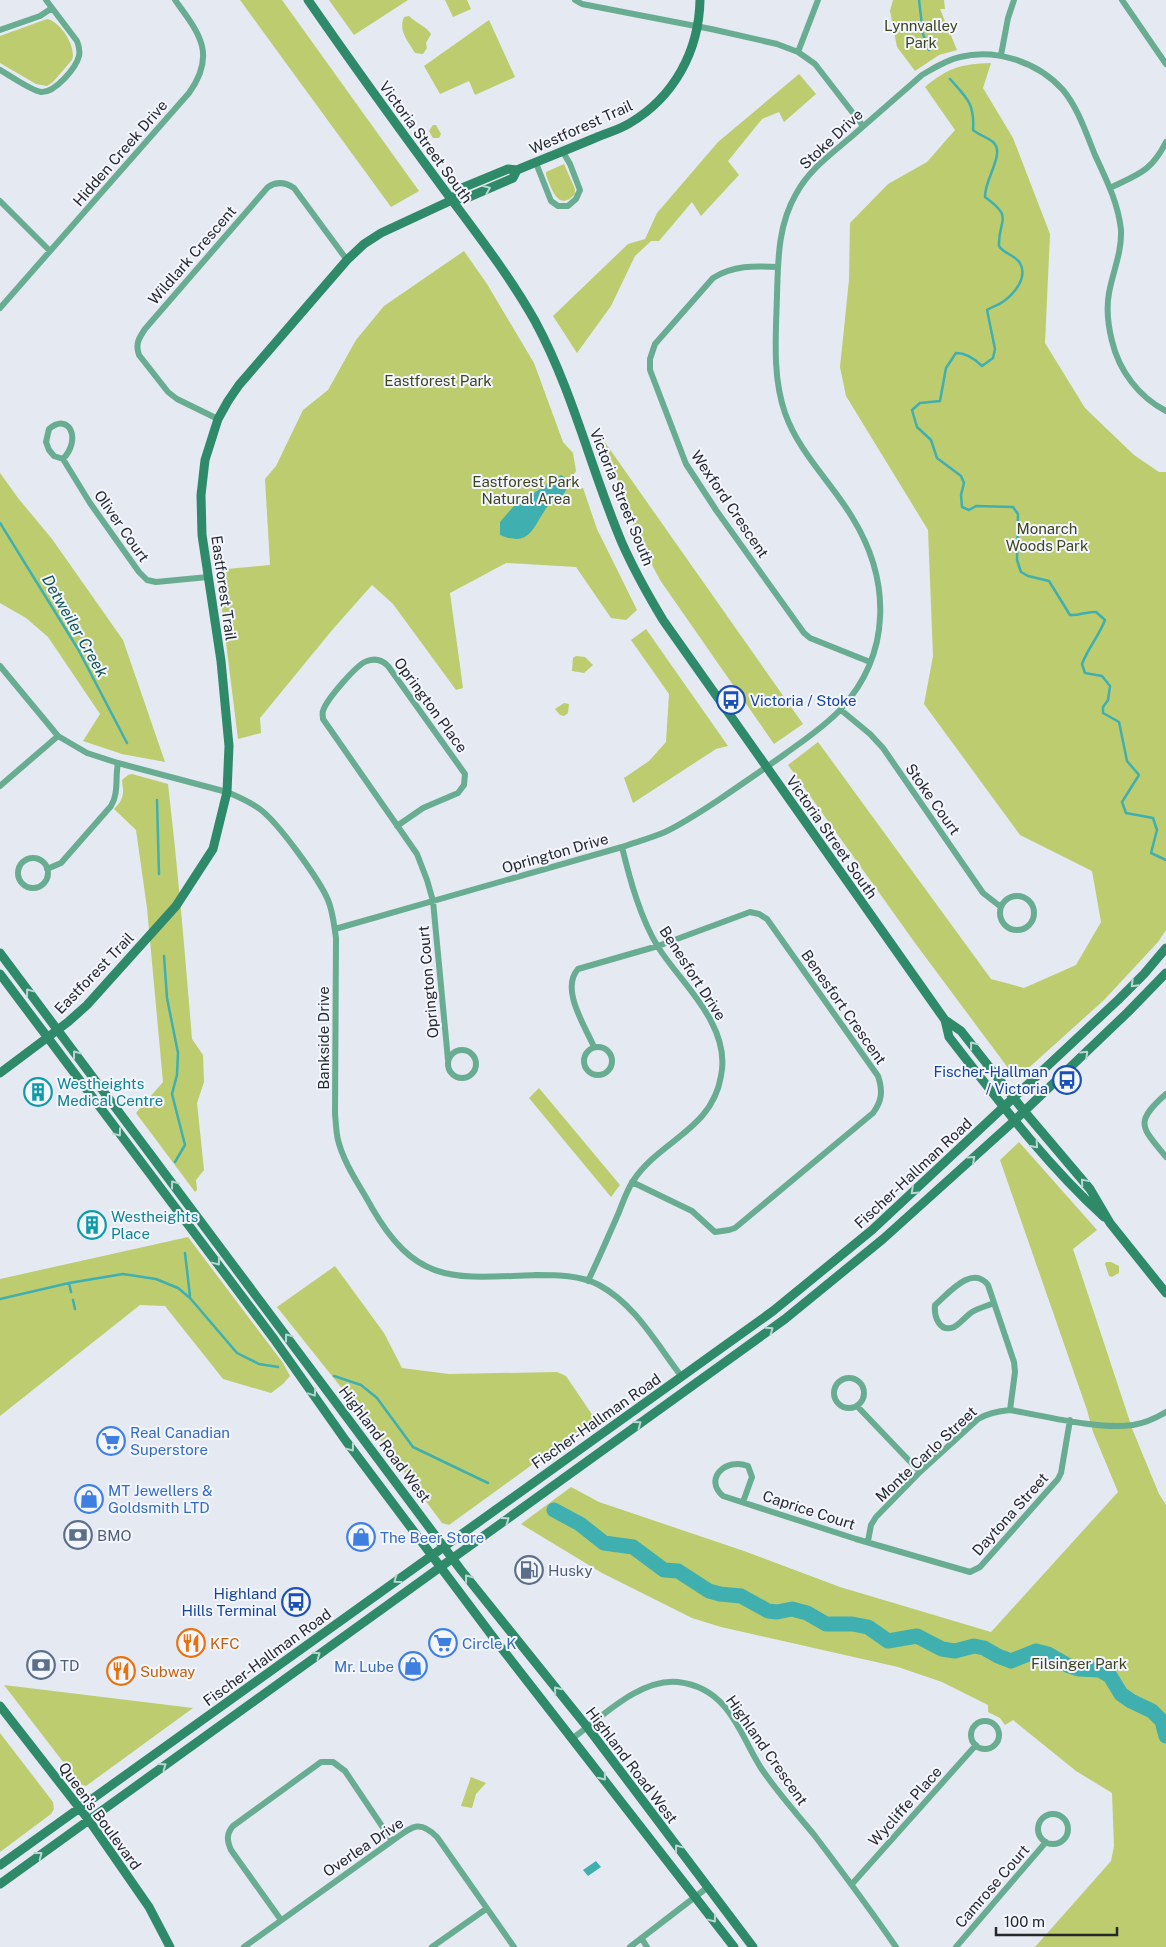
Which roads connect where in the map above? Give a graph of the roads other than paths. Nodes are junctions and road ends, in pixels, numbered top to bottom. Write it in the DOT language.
graph roads {
  1 [pos="46,0"];
  2 [pos="175,0"];
  3 [pos="308,0"];
  4 [pos="575,0"];
  5 [pos="700,0"];
  6 [pos="818,0"];
  7 [pos="1014,0"];
  8 [pos="1122,0"];
  9 [pos="52,8"];
  10 [pos="698,26"];
  11 [pos="0,30"];
  12 [pos="798,52"];
  13 [pos="1001,55"];
  14 [pos="1166,64"];
  15 [pos="0,70"];
  16 [pos="863,126"];
  17 [pos="1166,142"];
  18 [pos="563,152"];
  19 [pos="536,163"];
  20 [pos="1110,188"];
  21 [pos="452,200"];
  22 [pos="0,201"];
  23 [pos="50,251"];
  24 [pos="347,260"];
  25 [pos="778,267"];
  26 [pos="0,308"];
  27 [pos="1165,408"];
  28 [pos="218,419"];
  29 [pos="62,459"];
  30 [pos="208,577"];
  31 [pos="870,662"];
  32 [pos="0,666"];
  33 [pos="841,710"];
  34 [pos="58,736"];
  35 [pos="118,763"];
  36 [pos="766,767"];
  37 [pos="0,786"];
  38 [pos="228,792"];
  39 [pos="398,826"];
  40 [pos="622,847"];
  41 [pos="47,869"];
  42 [pos="433,901"];
  43 [pos="1001,907"];
  44 [pos="335,929"];
  45 [pos="658,946"];
  46 [pos="1166,948"];
  47 [pos="0,953"];
  48 [pos="1166,973"];
  49 [pos="0,974"];
  50 [pos="945,1020"];
  51 [pos="58,1030"];
  52 [pos="47,1038"];
  53 [pos="594,1047"];
  54 [pos="448,1060"];
  55 [pos="0,1073"];
  56 [pos="1166,1094"];
  57 [pos="1014,1098"];
  58 [pos="1004,1107"];
  59 [pos="1024,1112"];
  60 [pos="1014,1121"];
  61 [pos="1166,1158"];
  62 [pos="632,1182"];
  63 [pos="1110,1223"];
  64 [pos="588,1281"];
  65 [pos="1166,1293"];
  66 [pos="994,1303"];
  67 [pos="682,1377"];
  68 [pos="857,1406"];
  69 [pos="1010,1410"];
  70 [pos="1166,1412"];
  71 [pos="1070,1420"];
  72 [pos="920,1472"];
  73 [pos="743,1502"];
  74 [pos="868,1541"];
  75 [pos="444,1546"];
  76 [pos="432,1555"];
  77 [pos="452,1558"];
  78 [pos="440,1567"];
  79 [pos="0,1706"];
  80 [pos="588,1728"];
  81 [pos="574,1738"];
  82 [pos="976,1745"];
  83 [pos="79,1807"];
  84 [pos="88,1820"];
  85 [pos="392,1840"];
  86 [pos="1046,1842"];
  87 [pos="0,1865"];
  88 [pos="0,1884"];
  89 [pos="852,1884"];
  90 [pos="708,1887"];
  91 [pos="696,1896"];
  92 [pos="486,1909"];
  93 [pos="281,1920"];
  94 [pos="642,1939"];
  95 [pos="170,1947"];
  96 [pos="244,1947"];
  97 [pos="432,1947"];
  98 [pos="514,1947"];
  99 [pos="630,1947"];
  100 [pos="647,1947"];
  101 [pos="734,1947"];
  102 [pos="753,1947"];
  103 [pos="896,1947"];
  104 [pos="956,1947"];
  1 -- 9 [label="street"];
  2 -- 23 [label="street, Hidden Creek Drive"];
  3 -- 21 [label="main road, Victoria Street South"];
  4 -- 10 [label="street"];
  5 -- 10 [label="main road, Westforest Trail"];
  6 -- 12 [label="street"];
  7 -- 13 [label="street"];
  8 -- 14 [label="street"];
  9 -- 11 [label="street"];
  9 -- 15 [label="street"];
  10 -- 12 [label="street"];
  10 -- 18 [label="main road, Westforest Trail"];
  12 -- 16 [label="street"];
  13 -- 16 [label="street, Stoke Drive"];
  13 -- 20 [label="street, Stoke Drive"];
  16 -- 25 [label="street, Stoke Drive"];
  17 -- 20 [label="street"];
  18 -- 19 [label="main road, Westforest Trail"];
  18 -- 19 [label="street"];
  19 -- 21 [label="main road, Westforest Trail"];
  20 -- 27 [label="street, Stoke Drive"];
  21 -- 24 [label="main road, Eastforest Trail"];
  21 -- 36 [label="main road, Victoria Street South"];
  22 -- 23 [label="street"];
  23 -- 26 [label="street, Hidden Creek Drive"];
  24 -- 28 [label="main road, Eastforest Trail"];
  24 -- 28 [label="street, Wildlark Crescent"];
  25 -- 31 [label="street, Stoke Drive"];
  25 -- 31 [label="street, Wexford Crescent"];
  28 -- 30 [label="main road, Eastforest Trail"];
  29 -- 29 [label="street, Oliver Court"];
  29 -- 30 [label="street, Oliver Court"];
  30 -- 38 [label="main road, Eastforest Trail"];
  31 -- 33 [label="street, Stoke Drive"];
  32 -- 34 [label="street, Bankside Drive"];
  33 -- 36 [label="street, Stoke Drive"];
  33 -- 43 [label="street, Stoke Court"];
  34 -- 35 [label="street, Bankside Drive"];
  34 -- 37 [label="street"];
  35 -- 38 [label="street, Bankside Drive"];
  35 -- 41 [label="street"];
  36 -- 40 [label="street, Oprington Drive"];
  36 -- 50 [label="main road, Victoria Street South"];
  38 -- 44 [label="street, Bankside Drive"];
  38 -- 51 [label="main road, Eastforest Trail"];
  39 -- 39 [label="street, Oprington Place"];
  39 -- 42 [label="street, Oprington Place"];
  40 -- 42 [label="street, Oprington Drive"];
  40 -- 45 [label="street, Benesfort Drive"];
  41 -- 41 [label="street"];
  42 -- 44 [label="street, Oprington Drive"];
  42 -- 54 [label="street, Oprington Court"];
  43 -- 43 [label="street, Stoke Court"];
  44 -- 64 [label="street, Bankside Drive"];
  45 -- 53 [label="street"];
  45 -- 62 [label="street, Benesfort Drive"];
  45 -- 62 [label="street, Benesfort Crescent"];
  46 -- 57 [label="main road, Fischer-Hallman Road, one-way"];
  51 -- 47 [label="main road, Highland Road West, one-way"];
  59 -- 48 [label="main road, Fischer-Hallman Road, one-way"];
  49 -- 52 [label="main road, Highland Road West"];
  57 -- 50 [label="main road, Victoria Street South, one-way"];
  50 -- 58 [label="main road, Victoria Street South"];
  51 -- 52 [label="main road, Eastforest Trail"];
  75 -- 51 [label="main road, Highland Road West, one-way"];
  52 -- 55 [label="main road, Eastforest Trail"];
  52 -- 76 [label="main road, Highland Road West, one-way"];
  53 -- 53 [label="street"];
  54 -- 54 [label="street, Oprington Court"];
  56 -- 61 [label="street"];
  57 -- 58 [label="main road, Fischer-Hallman Road"];
  57 -- 59 [label="main road, Victoria Street South"];
  58 -- 60 [label="main road, Victoria Street South"];
  58 -- 67 [label="main road, Fischer-Hallman Road, one-way"];
  59 -- 60 [label="main road, Fischer-Hallman Road"];
  63 -- 59 [label="main road, Victoria Street South, one-way"];
  60 -- 63 [label="main road, Victoria Street South, one-way"];
  77 -- 60 [label="main road, Fischer-Hallman Road, one-way"];
  62 -- 64 [label="street, Benesfort Drive"];
  63 -- 65 [label="main road, Victoria Street South"];
  64 -- 67 [label="street, Bankside Drive"];
  66 -- 66 [label="street"];
  66 -- 69 [label="street"];
  67 -- 75 [label="main road, Fischer-Hallman Road"];
  68 -- 68 [label="street"];
  68 -- 72 [label="street"];
  69 -- 71 [label="street, Monte Carlo Street"];
  69 -- 72 [label="street, Monte Carlo Street"];
  70 -- 71 [label="street, Monte Carlo Street"];
  71 -- 74 [label="street, Daytona Street"];
  72 -- 74 [label="street, Monte Carlo Street"];
  73 -- 73 [label="street, Caprice Court"];
  73 -- 74 [label="street, Caprice Court"];
  75 -- 76 [label="main road, Fischer-Hallman Road"];
  75 -- 77 [label="main road, Highland Road West"];
  76 -- 78 [label="main road, Highland Road West"];
  76 -- 83 [label="main road, Fischer-Hallman Road, one-way"];
  77 -- 78 [label="main road, Fischer-Hallman Road"];
  80 -- 77 [label="main road, Highland Road West, one-way"];
  78 -- 81 [label="main road, Highland Road West"];
  84 -- 78 [label="main road, Fischer-Hallman Road, one-way"];
  79 -- 83 [label="main road, Queen's Boulevard"];
  80 -- 81 [label="street, Highland Crescent"];
  80 -- 89 [label="street, Highland Crescent"];
  90 -- 80 [label="main road, Highland Road West, one-way"];
  81 -- 91 [label="main road, Highland Road West, one-way"];
  82 -- 82 [label="street"];
  82 -- 89 [label="street, Wycliffe Place"];
  83 -- 84 [label="main road, Queen's Boulevard"];
  83 -- 87 [label="main road, Fischer-Hallman Road"];
  88 -- 84 [label="main road, Fischer-Hallman Road, one-way"];
  84 -- 95 [label="main road, Queen's Boulevard"];
  85 -- 92 [label="street, Overlea Drive"];
  85 -- 93 [label="street, Overlea Drive"];
  85 -- 93 [label="street"];
  86 -- 86 [label="street, Camrose Court"];
  86 -- 104 [label="street, Camrose Court"];
  89 -- 103 [label="street, Highland Crescent"];
  90 -- 91 [label="street"];
  90 -- 102 [label="main road, Highland Road West"];
  91 -- 94 [label="street"];
  91 -- 101 [label="main road, Highland Road West, one-way"];
  92 -- 97 [label="street"];
  92 -- 98 [label="street, Overlea Drive"];
  93 -- 96 [label="street, Overlea Drive"];
  94 -- 99 [label="street"];
  94 -- 100 [label="street"];
}
